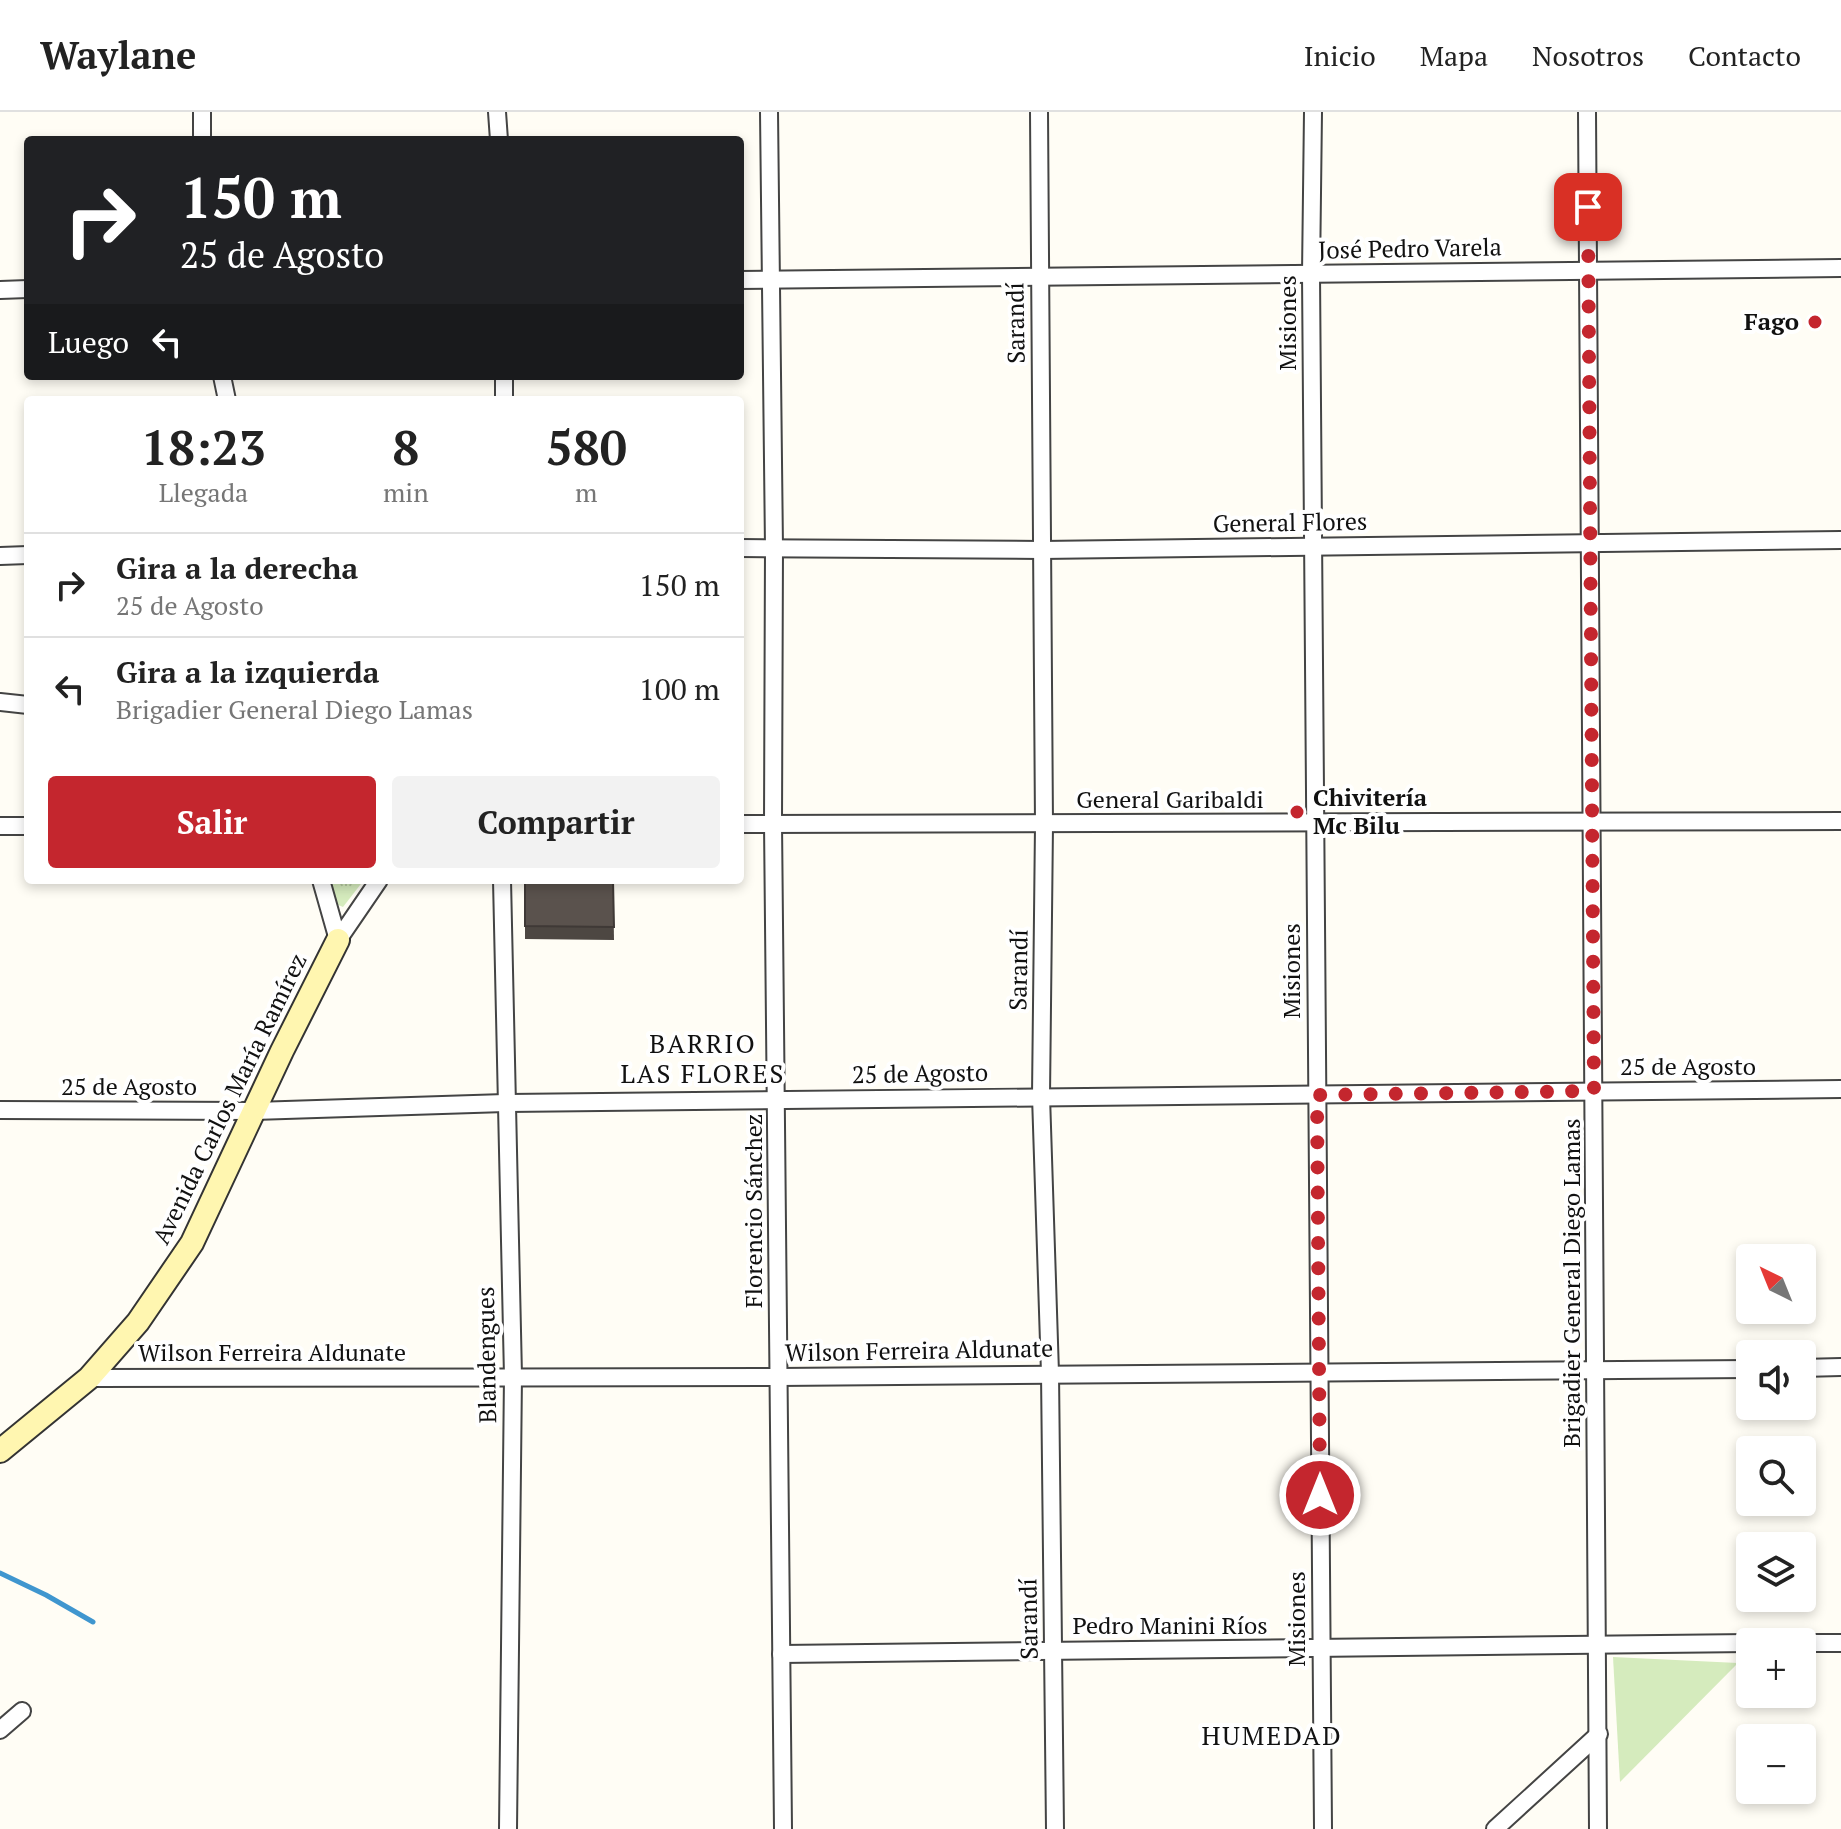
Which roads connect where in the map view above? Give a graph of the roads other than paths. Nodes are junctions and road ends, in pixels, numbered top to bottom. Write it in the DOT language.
graph roads {
  1 [pos="202,112"];
  2 [pos="497,112"];
  3 [pos="769,112"];
  4 [pos="1039,112"];
  5 [pos="1313,112"];
  6 [pos="1587,112"];
  7 [pos="202,136"];
  8 [pos="499,136"];
  9 [pos="1841,268"];
  10 [pos="1588,271"];
  11 [pos="1311,274"];
  12 [pos="1039,277"];
  13 [pos="771,279"];
  14 [pos="744,280"];
  15 [pos="24,289"];
  16 [pos="0,290"];
  17 [pos="1841,540"];
  18 [pos="1590,543"];
  19 [pos="1313,547"];
  20 [pos="744,548"];
  21 [pos="774,548"];
  22 [pos="1042,550"];
  23 [pos="24,555"];
  24 [pos="0,556"];
  25 [pos="0,702"];
  26 [pos="24,705"];
  27 [pos="1592,821"];
  28 [pos="1841,821"];
  29 [pos="1315,822"];
  30 [pos="773,823"];
  31 [pos="744,824"];
  32 [pos="1044,825"];
  33 [pos="0,826"];
  34 [pos="24,826"];
  35 [pos="322,884"];
  36 [pos="376,884"];
  37 [pos="502,884"];
  38 [pos="338,940"];
  39 [pos="1841,1089"];
  40 [pos="1594,1091"];
  41 [pos="1317,1095"];
  42 [pos="1041,1096"];
  43 [pos="777,1101"];
  44 [pos="505,1103"];
  45 [pos="0,1110"];
  46 [pos="254,1111"];
  47 [pos="1841,1367"];
  48 [pos="1816,1368"];
  49 [pos="1736,1369"];
  50 [pos="1596,1371"];
  51 [pos="1319,1372"];
  52 [pos="1050,1373"];
  53 [pos="513,1376"];
  54 [pos="779,1377"];
  55 [pos="89,1378"];
  56 [pos="0,1451"];
  57 [pos="1736,1643"];
  58 [pos="1816,1643"];
  59 [pos="1841,1643"];
  60 [pos="1598,1644"];
  61 [pos="1322,1650"];
  62 [pos="1053,1651"];
  63 [pos="781,1654"];
  64 [pos="22,1711"];
  65 [pos="0,1730"];
  66 [pos="1599,1734"];
  67 [pos="508,1829"];
  68 [pos="783,1829"];
  69 [pos="1055,1829"];
  70 [pos="1323,1829"];
  71 [pos="1495,1829"];
  72 [pos="1598,1829"];
  1 -- 7 [label="street"];
  2 -- 8 [label="street"];
  3 -- 13 [label="street, Florencio Sánchez"];
  4 -- 12 [label="street, Sarandí"];
  5 -- 11 [label="street, Misiones"];
  6 -- 10 [label="street, Brigadier General Diego Lamas"];
  9 -- 10 [label="street, José Pedro Varela"];
  10 -- 11 [label="street, José Pedro Varela"];
  10 -- 18 [label="street, Brigadier General Diego Lamas"];
  11 -- 12 [label="street, José Pedro Varela"];
  11 -- 19 [label="street, Misiones"];
  12 -- 13 [label="street, José Pedro Varela"];
  12 -- 22 [label="street, Sarandí"];
  13 -- 14 [label="street, José Pedro Varela"];
  13 -- 21 [label="street, Florencio Sánchez"];
  15 -- 16 [label="street"];
  17 -- 18 [label="street, General Flores"];
  18 -- 19 [label="street, General Flores"];
  18 -- 27 [label="street, Brigadier General Diego Lamas"];
  19 -- 22 [label="street, General Flores"];
  19 -- 29 [label="street, Misiones"];
  20 -- 21 [label="street, General Flores"];
  21 -- 22 [label="street, General Flores"];
  21 -- 30 [label="street, Florencio Sánchez"];
  22 -- 32 [label="street, Sarandí"];
  23 -- 24 [label="street"];
  25 -- 26 [label="street"];
  27 -- 28 [label="street, General Garibaldi"];
  27 -- 29 [label="street, General Garibaldi"];
  27 -- 40 [label="street, Brigadier General Diego Lamas"];
  29 -- 32 [label="street, General Garibaldi"];
  29 -- 41 [label="street, Misiones"];
  30 -- 31 [label="street, General Garibaldi"];
  30 -- 32 [label="street, General Garibaldi"];
  30 -- 43 [label="street, Florencio Sánchez"];
  32 -- 42 [label="street, Sarandí"];
  33 -- 34 [label="street"];
  35 -- 38 [label="street"];
  36 -- 38 [label="street"];
  37 -- 44 [label="street, Blandengues"];
  38 -- 46 [label="street, Avenida Carlos María Ramírez"];
  39 -- 40 [label="street, 25 de Agosto"];
  40 -- 41 [label="street, 25 de Agosto"];
  40 -- 50 [label="street, Brigadier General Diego Lamas"];
  41 -- 42 [label="street, 25 de Agosto"];
  41 -- 51 [label="street, Misiones"];
  42 -- 43 [label="street, 25 de Agosto"];
  42 -- 52 [label="street, Sarandí"];
  43 -- 44 [label="street, 25 de Agosto"];
  43 -- 54 [label="street, Florencio Sánchez"];
  44 -- 46 [label="street, 25 de Agosto"];
  44 -- 53 [label="street, Blandengues"];
  45 -- 46 [label="street, 25 de Agosto"];
  46 -- 55 [label="street, Avenida Carlos María Ramírez"];
  47 -- 48 [label="street"];
  49 -- 50 [label="street, Wilson Ferreira Aldunate"];
  50 -- 51 [label="street, Wilson Ferreira Aldunate"];
  50 -- 60 [label="street, Brigadier General Diego Lamas"];
  51 -- 52 [label="street, Wilson Ferreira Aldunate"];
  51 -- 61 [label="street, Misiones"];
  52 -- 54 [label="street, Wilson Ferreira Aldunate"];
  52 -- 62 [label="street, Sarandí"];
  53 -- 54 [label="street, Wilson Ferreira Aldunate"];
  53 -- 55 [label="street, Wilson Ferreira Aldunate"];
  53 -- 67 [label="street, Blandengues"];
  54 -- 63 [label="street, Florencio Sánchez"];
  55 -- 56 [label="street, Avenida Carlos María Ramírez"];
  57 -- 60 [label="street, Pedro Manini Ríos"];
  58 -- 59 [label="street"];
  60 -- 61 [label="street, Pedro Manini Ríos"];
  60 -- 66 [label="street, Brigadier General Diego Lamas"];
  61 -- 62 [label="street, Pedro Manini Ríos"];
  61 -- 70 [label="street, Misiones"];
  62 -- 63 [label="street, Pedro Manini Ríos"];
  62 -- 69 [label="street, Sarandí"];
  63 -- 68 [label="street, Florencio Sánchez"];
  64 -- 65 [label="street"];
  66 -- 71 [label="street"];
  66 -- 72 [label="street, Brigadier General Diego Lamas"];
}
